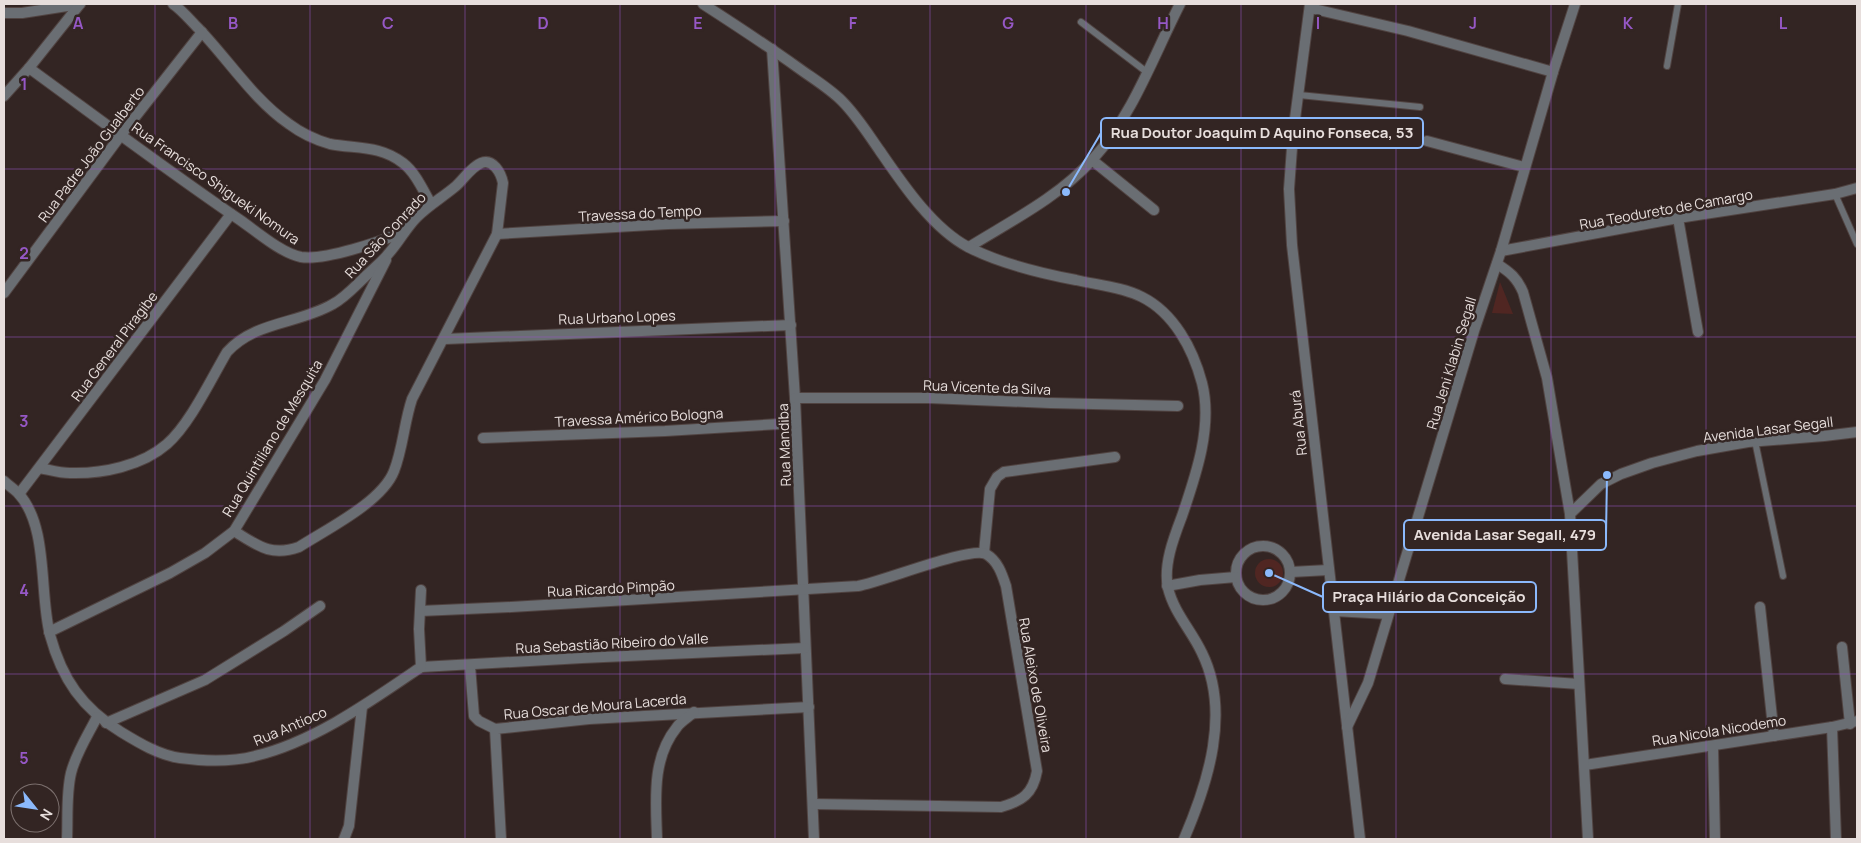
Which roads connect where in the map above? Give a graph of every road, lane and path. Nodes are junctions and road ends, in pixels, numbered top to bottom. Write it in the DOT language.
graph roads {
  1 [pos="80,4"];
  2 [pos="173,4"];
  3 [pos="703,4"];
  4 [pos="1180,4"];
  5 [pos="1575,4"];
  6 [pos="1678,4"];
  7 [pos="1310,6"];
  8 [pos="4,13"];
  9 [pos="1081,22"];
  10 [pos="202,32"];
  11 [pos="772,49"];
  12 [pos="1667,66"];
  13 [pos="29,68"];
  14 [pos="1553,72"];
  15 [pos="1148,73"];
  16 [pos="1299,95"];
  17 [pos="4,96"];
  18 [pos="1420,107"];
  19 [pos="121,135"];
  20 [pos="1427,141"];
  21 [pos="1092,160"];
  22 [pos="481,163"];
  23 [pos="1524,167"];
  24 [pos="1857,188"];
  25 [pos="1835,194"];
  26 [pos="431,204"];
  27 [pos="1154,210"];
  28 [pos="231,214"];
  29 [pos="1678,218"];
  30 [pos="784,220"];
  31 [pos="404,232"];
  32 [pos="497,234"];
  33 [pos="1857,244"];
  34 [pos="969,247"];
  35 [pos="1501,251"];
  36 [pos="390,253"];
  37 [pos="1497,264"];
  38 [pos="4,293"];
  39 [pos="791,325"];
  40 [pos="1698,332"];
  41 [pos="445,339"];
  42 [pos="796,398"];
  43 [pos="1178,406"];
  44 [pos="796,423"];
  45 [pos="1857,432"];
  46 [pos="483,438"];
  47 [pos="1755,441"];
  48 [pos="1115,457"];
  49 [pos="40,468"];
  50 [pos="4,481"];
  51 [pos="19,494"];
  52 [pos="1570,514"];
  53 [pos="234,530"];
  54 [pos="984,553"];
  55 [pos="1328,570"];
  56 [pos="1291,572"];
  57 [pos="1783,576"];
  58 [pos="1236,577"];
  59 [pos="1167,586"];
  60 [pos="421,590"];
  61 [pos="804,591"];
  62 [pos="320,606"];
  63 [pos="1760,607"];
  64 [pos="420,611"];
  65 [pos="1334,611"];
  66 [pos="1388,614"];
  67 [pos="49,632"];
  68 [pos="1842,647"];
  69 [pos="805,648"];
  70 [pos="470,666"];
  71 [pos="421,667"];
  72 [pos="1505,679"];
  73 [pos="1579,684"];
  74 [pos="362,707"];
  75 [pos="809,707"];
  76 [pos="694,712"];
  77 [pos="102,720"];
  78 [pos="1854,723"];
  79 [pos="1832,727"];
  80 [pos="1347,728"];
  81 [pos="495,729"];
  82 [pos="1774,736"];
  83 [pos="1713,746"];
  84 [pos="1585,765"];
  85 [pos="813,804"];
  86 [pos="67,839"];
  87 [pos="344,839"];
  88 [pos="501,839"];
  89 [pos="657,839"];
  90 [pos="814,839"];
  91 [pos="1184,839"];
  92 [pos="1360,839"];
  93 [pos="1588,839"];
  94 [pos="1715,839"];
  95 [pos="1836,839"];
  1 -- 8 [label="street"];
  1 -- 13 [label="street"];
  2 -- 10 [label="street"];
  3 -- 11 [label="street"];
  4 -- 15 [label="street"];
  5 -- 14 [label="street, Rua Jeni Klabin Segall"];
  6 -- 12 [label="lane"];
  7 -- 14 [label="street"];
  7 -- 16 [label="street, Rua Aburá"];
  9 -- 15 [label="lane"];
  10 -- 19 [label="street, Rua Padre João Gualberto"];
  10 -- 26 [label="street"];
  11 -- 30 [label="street, Rua Mandiba"];
  11 -- 34 [label="street"];
  13 -- 17 [label="street"];
  13 -- 19 [label="street, Rua Francisco Shigueki Nomura"];
  14 -- 23 [label="street, Rua Jeni Klabin Segall"];
  15 -- 21 [label="street"];
  16 -- 18 [label="lane"];
  16 -- 55 [label="street, Rua Aburá"];
  19 -- 28 [label="street, Rua Francisco Shigueki Nomura"];
  19 -- 38 [label="street, Rua Padre João Gualberto"];
  20 -- 23 [label="street"];
  21 -- 27 [label="street"];
  21 -- 34 [label="street"];
  22 -- 26 [label="street, Rua São Conrado"];
  22 -- 32 [label="street, Rua Quintiliano de Mesquita"];
  23 -- 35 [label="street, Rua Jeni Klabin Segall"];
  24 -- 25 [label="street, Rua Teodureto de Camargo"];
  25 -- 29 [label="street, Rua Teodureto de Camargo"];
  25 -- 33 [label="lane"];
  26 -- 31 [label="street, Rua São Conrado"];
  28 -- 31 [label="street, Rua Francisco Shigueki Nomura"];
  28 -- 49 [label="street, Rua General Piragibe"];
  29 -- 35 [label="street, Rua Teodureto de Camargo"];
  29 -- 40 [label="street"];
  30 -- 32 [label="street, Travessa do Tempo"];
  30 -- 39 [label="street, Rua Mandiba"];
  31 -- 36 [label="street, Rua São Conrado"];
  32 -- 41 [label="street, Rua Quintiliano de Mesquita"];
  34 -- 59 [label="street"];
  35 -- 37 [label="street, Rua Jeni Klabin Segall"];
  36 -- 49 [label="street, Rua São Conrado"];
  36 -- 53 [label="street, Rua Quintiliano de Mesquita"];
  37 -- 52 [label="street"];
  37 -- 66 [label="street, Rua Jeni Klabin Segall"];
  39 -- 41 [label="street, Rua Urbano Lopes"];
  39 -- 42 [label="street, Rua Mandiba"];
  41 -- 53 [label="street, Rua Quintiliano de Mesquita"];
  42 -- 43 [label="street, Rua Vicente da Silva"];
  42 -- 44 [label="street, Rua Mandiba"];
  44 -- 46 [label="street, Travessa Américo Bologna"];
  44 -- 61 [label="street, Rua Mandiba"];
  45 -- 47 [label="street, Avenida Lasar Segall"];
  47 -- 52 [label="street, Avenida Lasar Segall"];
  47 -- 57 [label="lane"];
  48 -- 54 [label="street"];
  49 -- 51 [label="street, Rua General Piragibe"];
  50 -- 51 [label="street, Rua Antioco"];
  51 -- 67 [label="street, Rua Antioco"];
  52 -- 73 [label="street"];
  53 -- 67 [label="street"];
  54 -- 61 [label="street"];
  54 -- 85 [label="street, Rua Aleixo de Oliveira"];
  55 -- 56 [label="street"];
  55 -- 65 [label="street, Rua Aburá"];
  56 -- 58 [label="street"];
  56 -- 58 [label="street"];
  58 -- 59 [label="street"];
  59 -- 91 [label="street"];
  60 -- 64 [label="street"];
  61 -- 64 [label="street, Rua Ricardo Pimpão"];
  61 -- 69 [label="street, Rua Mandiba"];
  62 -- 77 [label="street"];
  63 -- 82 [label="street"];
  64 -- 71 [label="street"];
  65 -- 66 [label="street"];
  65 -- 80 [label="street, Rua Aburá"];
  66 -- 80 [label="street, Rua Jeni Klabin Segall"];
  67 -- 77 [label="street, Rua Antioco"];
  68 -- 78 [label="street"];
  69 -- 70 [label="street, Rua Sebastião Ribeiro do Valle"];
  69 -- 75 [label="street, Rua Mandiba"];
  70 -- 71 [label="street, Rua Sebastião Ribeiro do Valle"];
  70 -- 81 [label="street"];
  71 -- 74 [label="street, Rua Antioco"];
  72 -- 73 [label="street"];
  73 -- 84 [label="street"];
  74 -- 77 [label="street, Rua Antioco"];
  74 -- 87 [label="street"];
  75 -- 76 [label="street, Rua Oscar de Moura Lacerda"];
  75 -- 85 [label="street, Rua Mandiba"];
  76 -- 81 [label="street, Rua Oscar de Moura Lacerda"];
  76 -- 89 [label="street"];
  77 -- 86 [label="street"];
  78 -- 79 [label="street, Rua Nicola Nicodemo"];
  79 -- 82 [label="street, Rua Nicola Nicodemo"];
  79 -- 95 [label="street"];
  80 -- 92 [label="street, Rua Aburá"];
  81 -- 88 [label="street, Rua Oscar de Moura Lacerda"];
  82 -- 83 [label="street, Rua Nicola Nicodemo"];
  83 -- 84 [label="street, Rua Nicola Nicodemo"];
  83 -- 94 [label="street"];
  84 -- 93 [label="street"];
  85 -- 90 [label="street, Rua Mandiba"];
}
